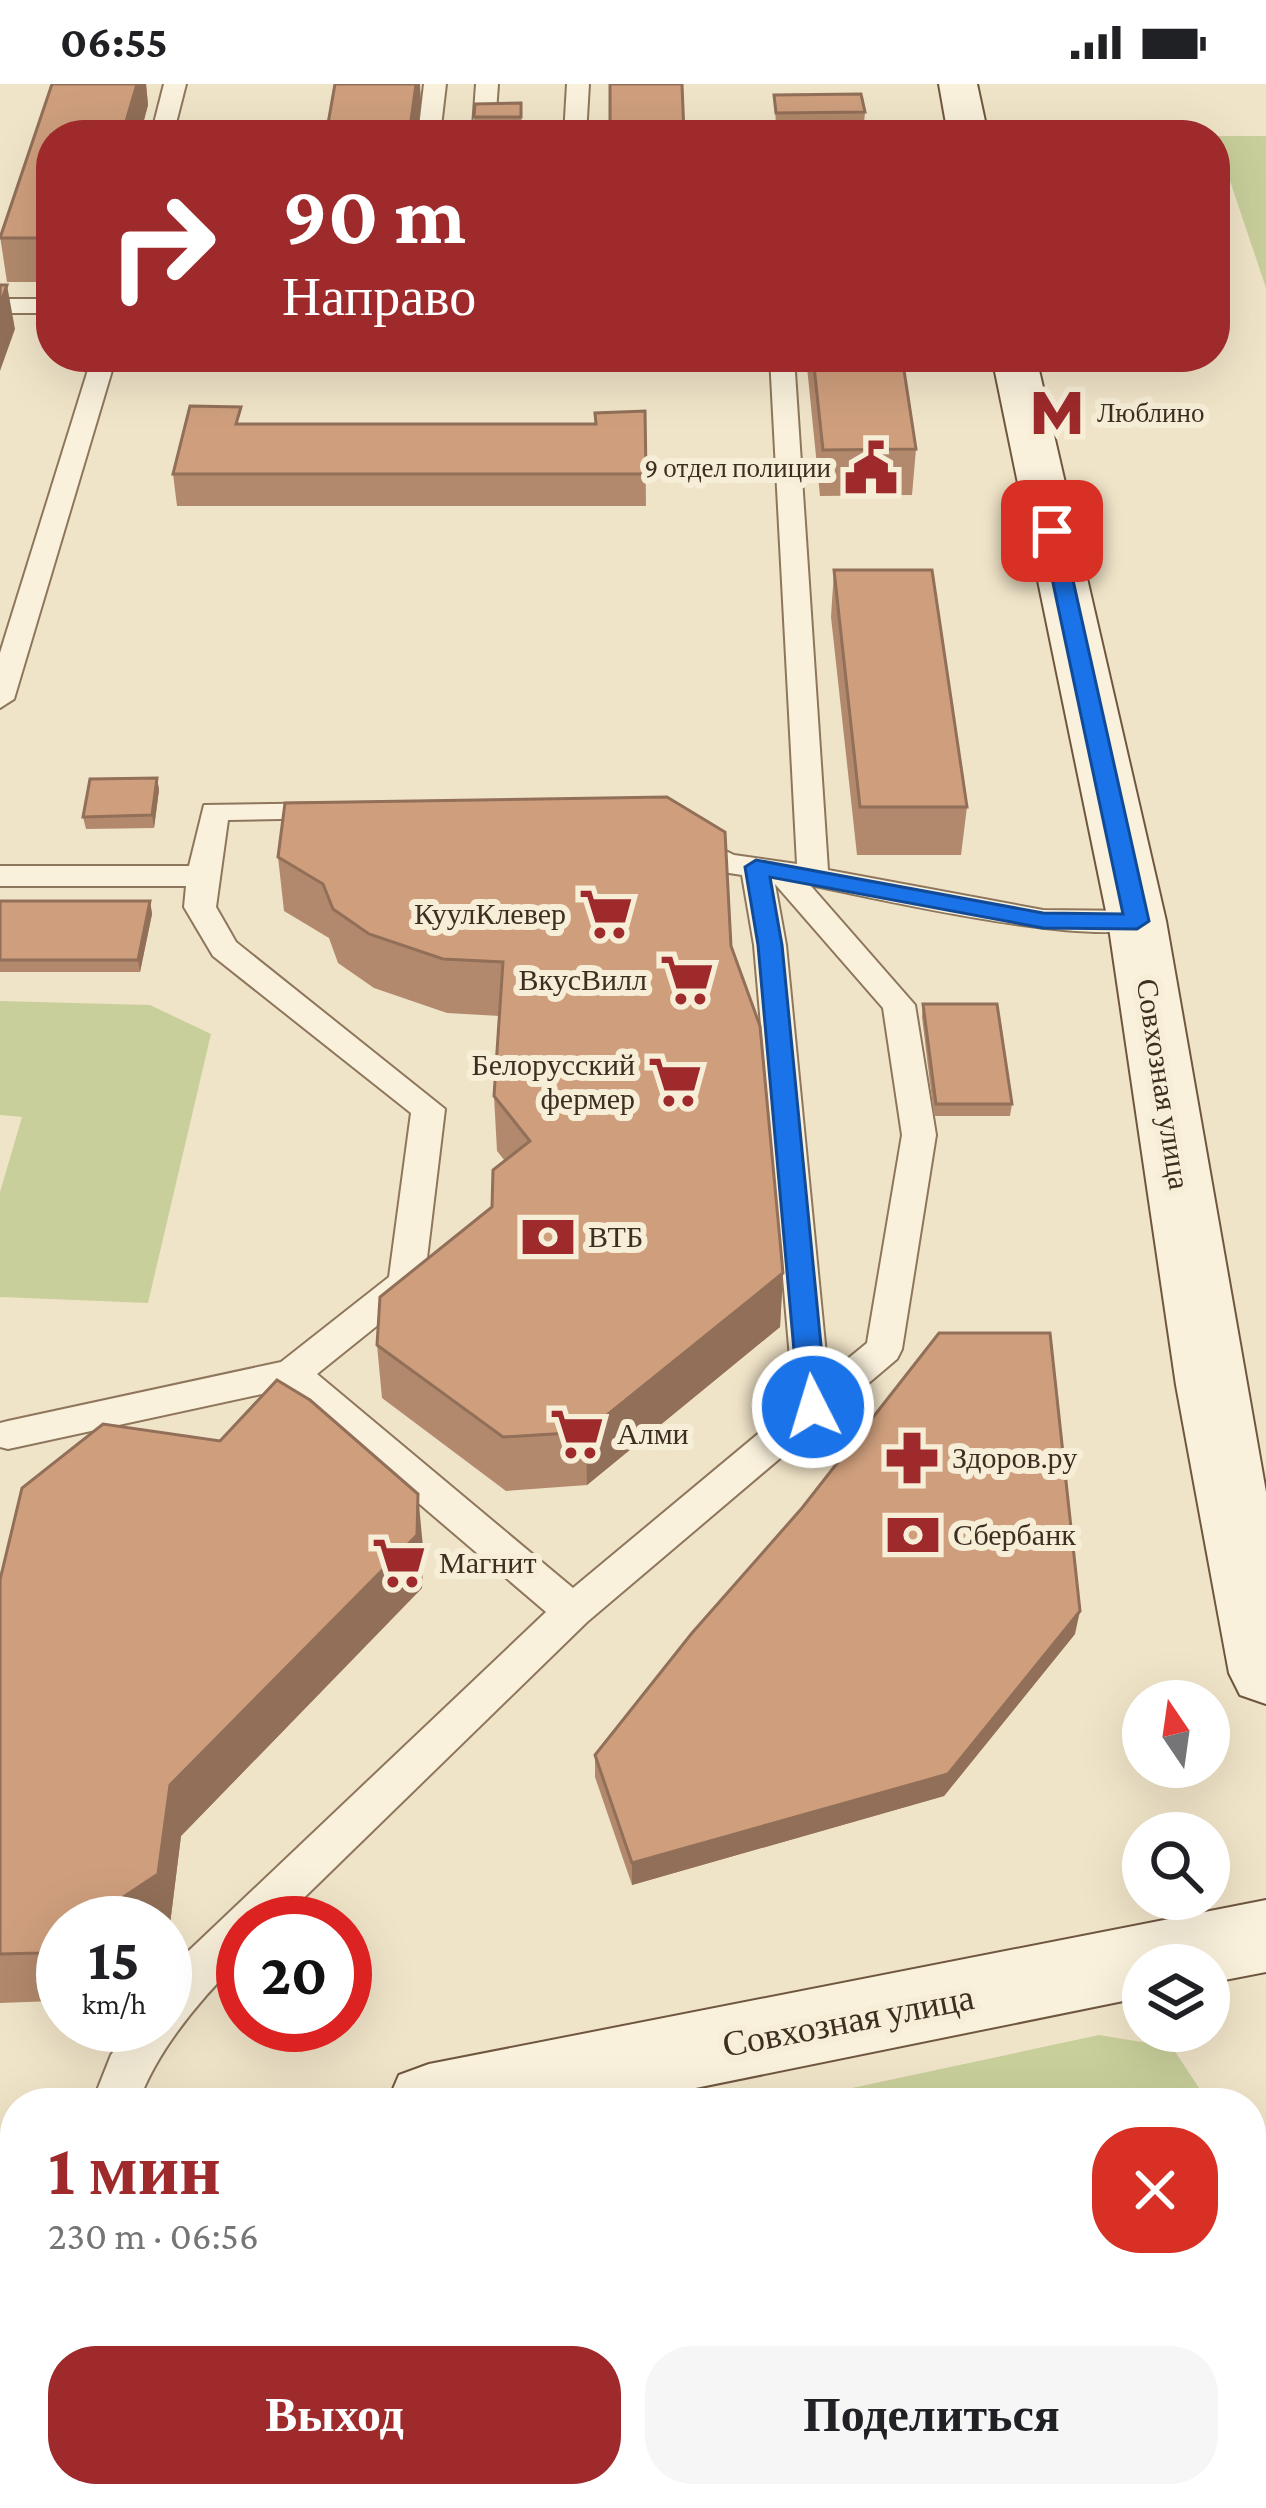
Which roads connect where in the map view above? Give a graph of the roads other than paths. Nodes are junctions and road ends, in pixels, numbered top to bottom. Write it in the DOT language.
graph roads {
  1 [pos="175,84"];
  2 [pos="435,84"];
  3 [pos="487,84"];
  4 [pos="578,84"];
  5 [pos="958,84"];
  6 [pos="166,120"];
  7 [pos="431,120"];
  8 [pos="484,120"];
  9 [pos="576,120"];
  10 [pos="965,120"];
  11 [pos="36,305"];
  12 [pos="0,306"];
  13 [pos="99,372"];
  14 [pos="782,372"];
  15 [pos="1017,372"];
  16 [pos="0,699"];
  17 [pos="358,809"];
  18 [pos="656,825"];
  19 [pos="783,871"];
  20 [pos="0,876"];
  21 [pos="202,876"];
  22 [pos="1137,921"];
  23 [pos="292,1374"];
  24 [pos="813,1407"];
  25 [pos="3,1440"];
  26 [pos="573,1611"];
  27 [pos="1266,1673"];
  28 [pos="277,1896"];
  29 [pos="1266,1936"];
  30 [pos="216,1954"];
  31 [pos="192,1978"];
  32 [pos="140,2052"];
  33 [pos="120,2088"];
  34 [pos="504,2088"];
  1 -- 6 [label="lane"];
  2 -- 7 [label="lane"];
  3 -- 8 [label="lane"];
  4 -- 9 [label="lane"];
  5 -- 10 [label="street"];
  11 -- 12 [label="lane"];
  13 -- 16 [label="lane"];
  14 -- 19 [label="lane"];
  15 -- 22 [label="street, Совхозная улица"];
  17 -- 21 [label="lane"];
  18 -- 19 [label="lane"];
  19 -- 22 [label="lane"];
  19 -- 24 [label="lane"];
  19 -- 24 [label="lane"];
  20 -- 21 [label="lane"];
  21 -- 23 [label="lane"];
  22 -- 27 [label="street, Совхозная улица"];
  23 -- 25 [label="lane"];
  23 -- 26 [label="lane"];
  24 -- 26 [label="lane"];
  26 -- 28 [label="lane"];
  29 -- 34 [label="street, Совхозная улица"];
  30 -- 31 [label="lane"];
  32 -- 33 [label="lane"];
}
